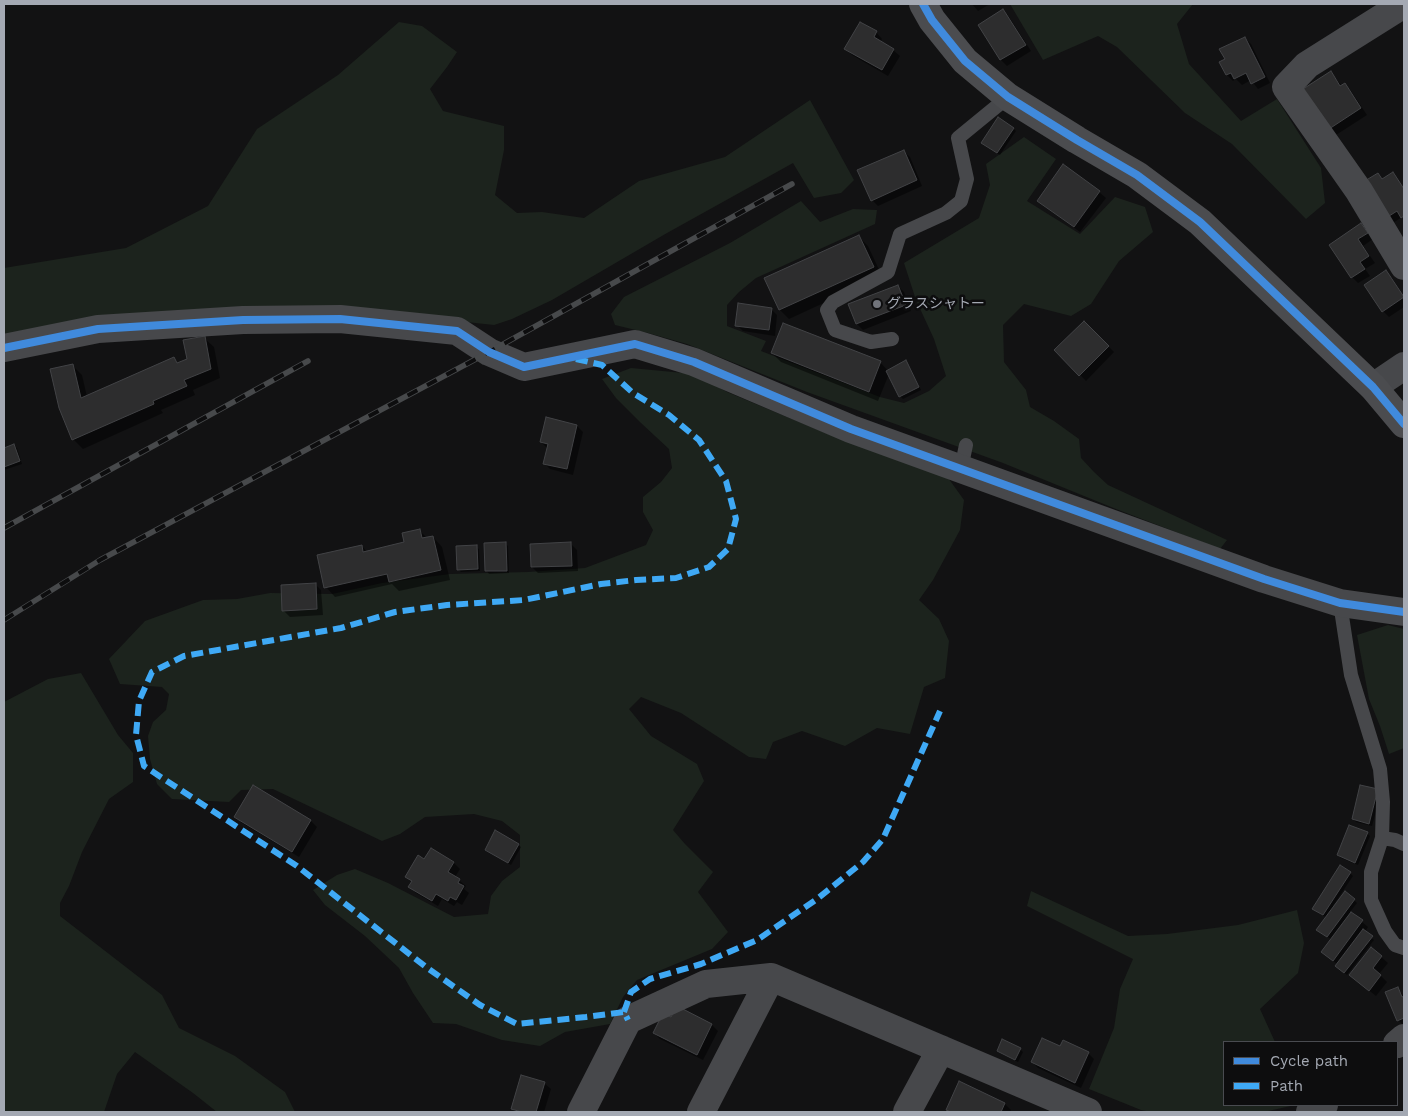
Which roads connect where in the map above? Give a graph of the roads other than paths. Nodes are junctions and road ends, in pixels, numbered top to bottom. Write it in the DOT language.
graph roads {
  1 [pos="922,4"];
  2 [pos="1404,4"];
  3 [pos="1008,96"];
  4 [pos="1404,266"];
  5 [pos="892,338"];
  6 [pos="4,348"];
  7 [pos="1404,366"];
  8 [pos="1373,387"];
  9 [pos="1404,424"];
  10 [pos="1340,603"];
  11 [pos="1404,612"];
  12 [pos="1382,838"];
  13 [pos="1404,844"];
  14 [pos="1404,948"];
  15 [pos="771,977"];
  16 [pos="941,1049"];
  17 [pos="1322,1106"];
  18 [pos="580,1112"];
  19 [pos="700,1112"];
  20 [pos="907,1112"];
  21 [pos="1088,1112"];
  22 [pos="1310,1112"];
  1 -- 3 [label="street"];
  2 -- 4 [label="street"];
  3 -- 5 [label="lane"];
  3 -- 8 [label="street"];
  6 -- 10 [label="street"];
  7 -- 8 [label="street"];
  8 -- 9 [label="street"];
  10 -- 11 [label="street"];
  10 -- 12 [label="lane"];
  12 -- 13 [label="lane"];
  12 -- 14 [label="lane"];
  15 -- 16 [label="street"];
  15 -- 18 [label="street"];
  15 -- 19 [label="street"];
  16 -- 20 [label="street"];
  16 -- 21 [label="street"];
  17 -- 22 [label="street"];
}
